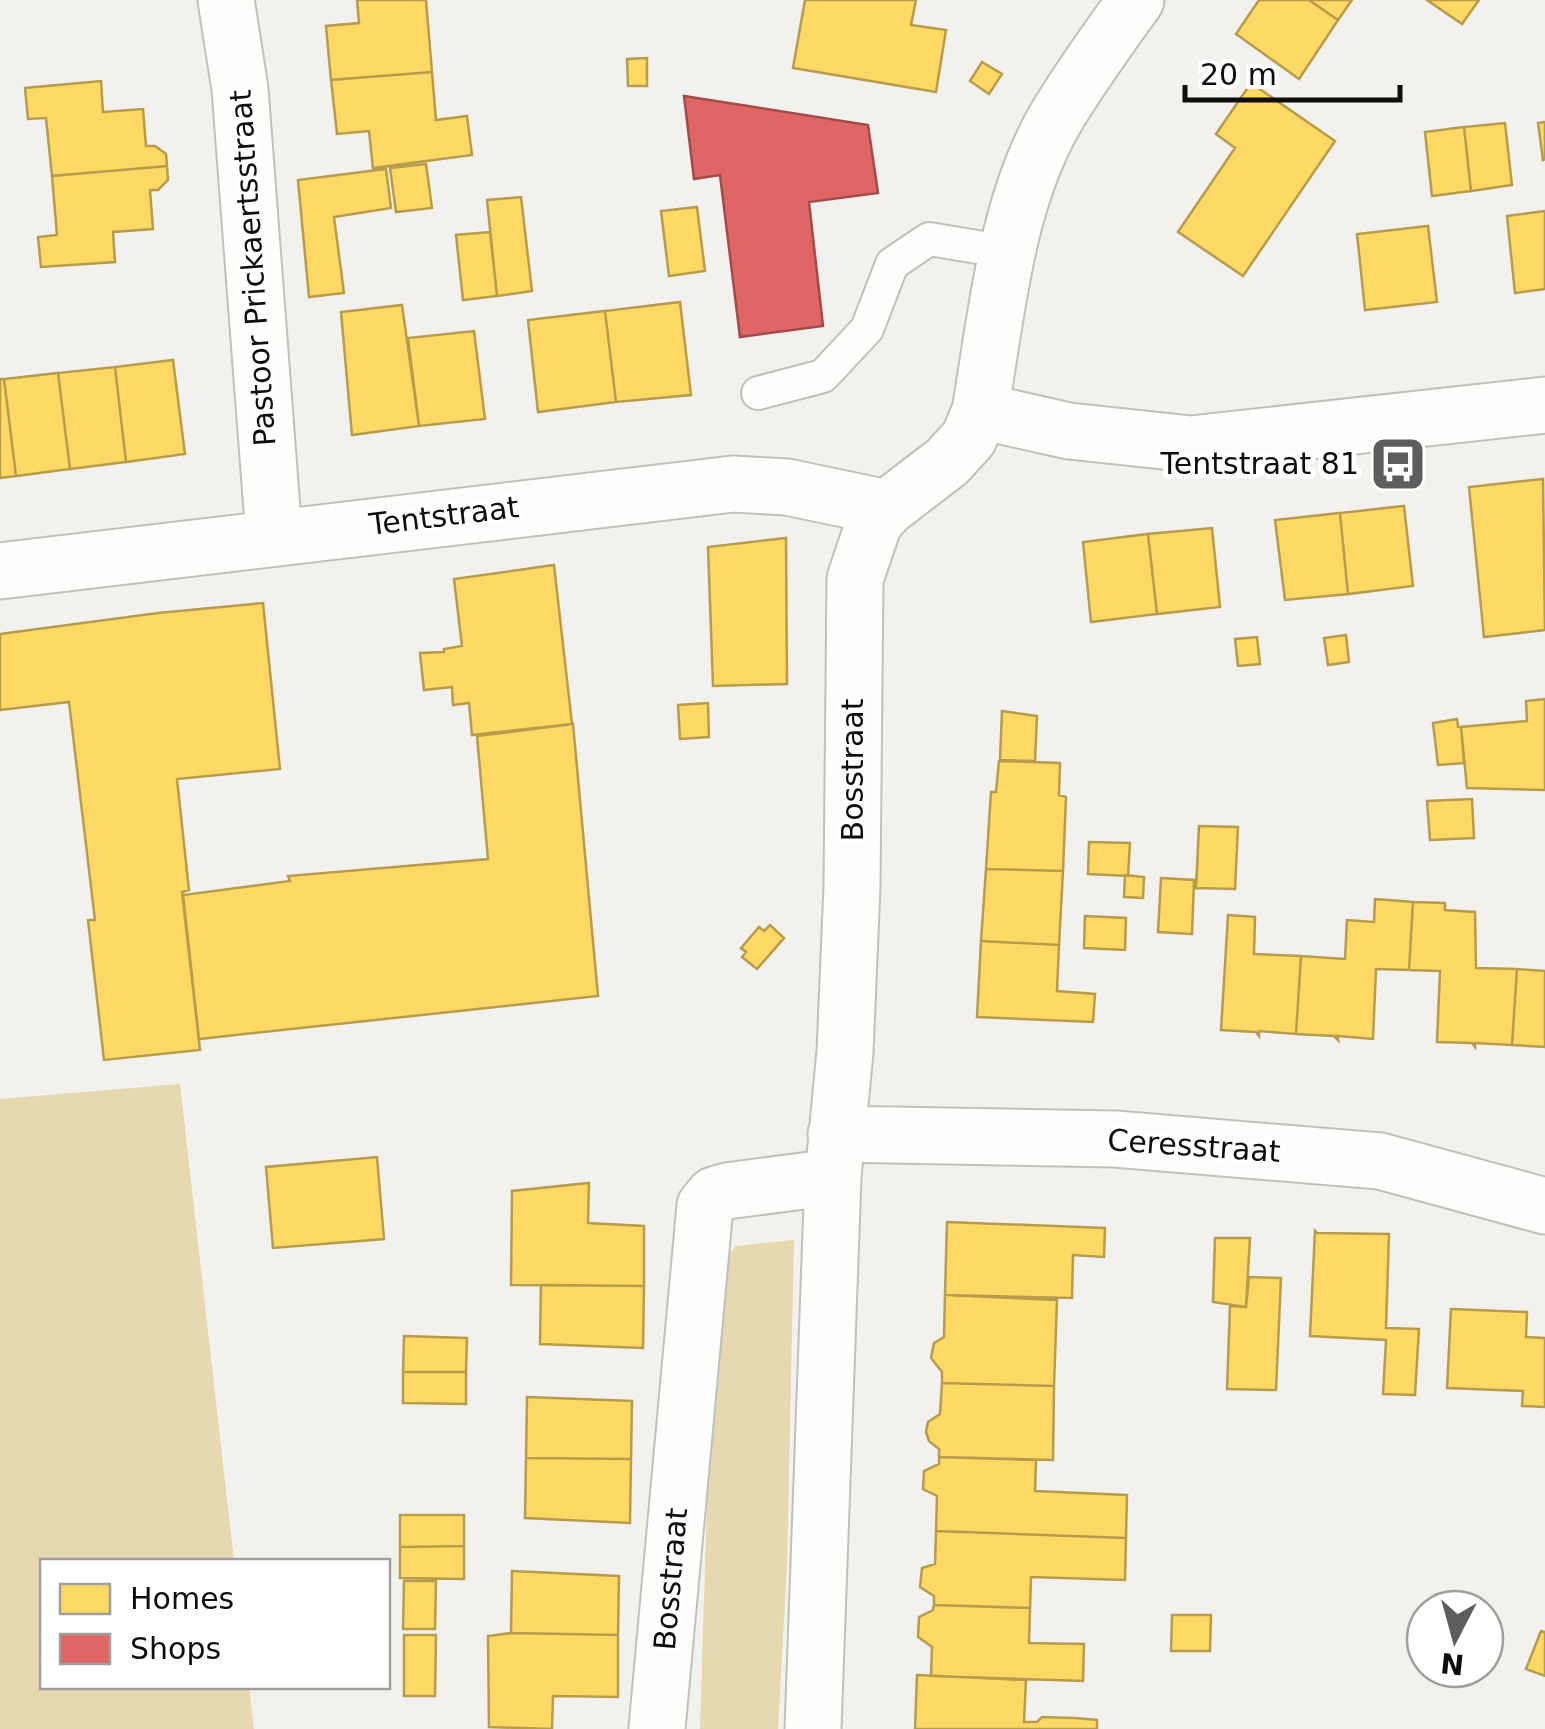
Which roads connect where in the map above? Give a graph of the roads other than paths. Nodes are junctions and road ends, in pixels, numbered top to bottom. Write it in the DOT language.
graph roads {
  1 [pos="226,0"];
  2 [pos="1136,0"];
  3 [pos="1008,252"];
  4 [pos="758,393"];
  5 [pos="1545,404"];
  6 [pos="980,410"];
  7 [pos="886,508"];
  8 [pos="274,536"];
  9 [pos="0,570"];
  10 [pos="834,1155"];
  11 [pos="1545,1206"];
  12 [pos="657,1728"];
  13 [pos="812,1729"];
  1 -- 8 [label="street, Pastoor Prickaertsstraat"];
  2 -- 3 [label="street, Bosstraat"];
  3 -- 4 [label="lane"];
  3 -- 6 [label="street, Bosstraat"];
  5 -- 6 [label="street"];
  6 -- 7 [label="street, Bosstraat"];
  7 -- 8 [label="street, Tentstraat"];
  7 -- 10 [label="street, Bosstraat"];
  8 -- 9 [label="street, Tentstraat"];
  10 -- 11 [label="street, Ceresstraat"];
  10 -- 12 [label="street, Bosstraat"];
  10 -- 13 [label="street, Bosstraat"];
}
